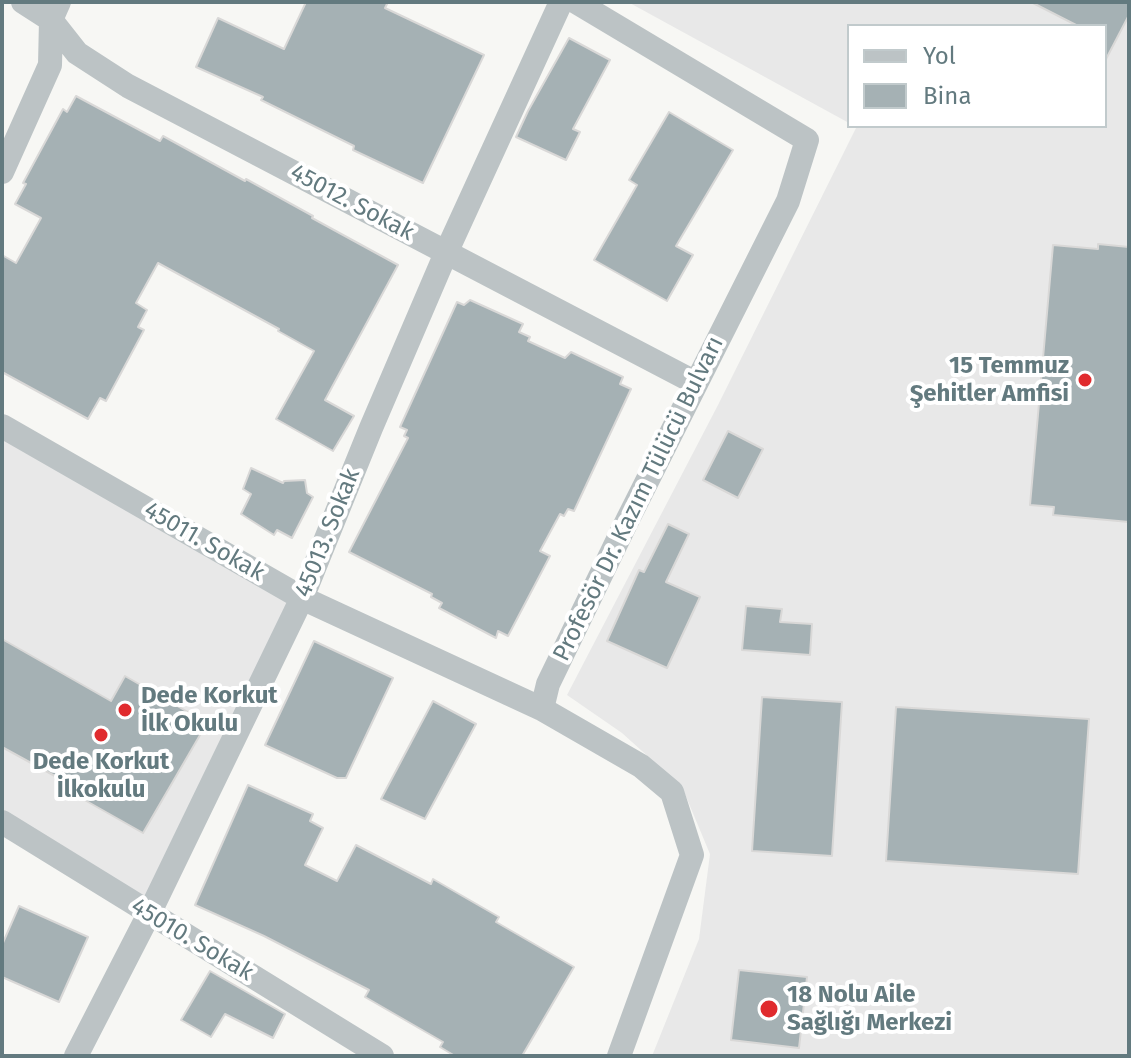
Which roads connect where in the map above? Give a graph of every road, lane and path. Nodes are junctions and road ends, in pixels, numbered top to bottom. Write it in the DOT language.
graph roads {
  1 [pos="23,2"];
  2 [pos="561,2"];
  3 [pos="576,2"];
  4 [pos="55,11"];
  5 [pos="2,172"];
  6 [pos="446,253"];
  7 [pos="696,383"];
  8 [pos="2,426"];
  9 [pos="302,598"];
  10 [pos="542,709"];
  11 [pos="2,822"];
  12 [pos="149,914"];
  13 [pos="76,1056"];
  14 [pos="382,1056"];
  15 [pos="619,1056"];
  1 -- 4 [label="street, 45012. Sokak"];
  2 -- 6 [label="street, 45013. Sokak"];
  3 -- 7 [label="street, Profesör Dr. Kazım Tülücü Bulvarı"];
  4 -- 5 [label="street"];
  4 -- 6 [label="street, 45012. Sokak"];
  6 -- 7 [label="street, 45012. Sokak"];
  6 -- 9 [label="street, 45013. Sokak"];
  7 -- 10 [label="street, Profesör Dr. Kazım Tülücü Bulvarı"];
  8 -- 9 [label="street, 45011. Sokak"];
  9 -- 10 [label="street, 45011. Sokak"];
  9 -- 12 [label="street, 45013. Sokak"];
  10 -- 15 [label="street"];
  11 -- 12 [label="street, 45010. Sokak"];
  12 -- 13 [label="street, 45013. Sokak"];
  12 -- 14 [label="street, 45010. Sokak"];
}
